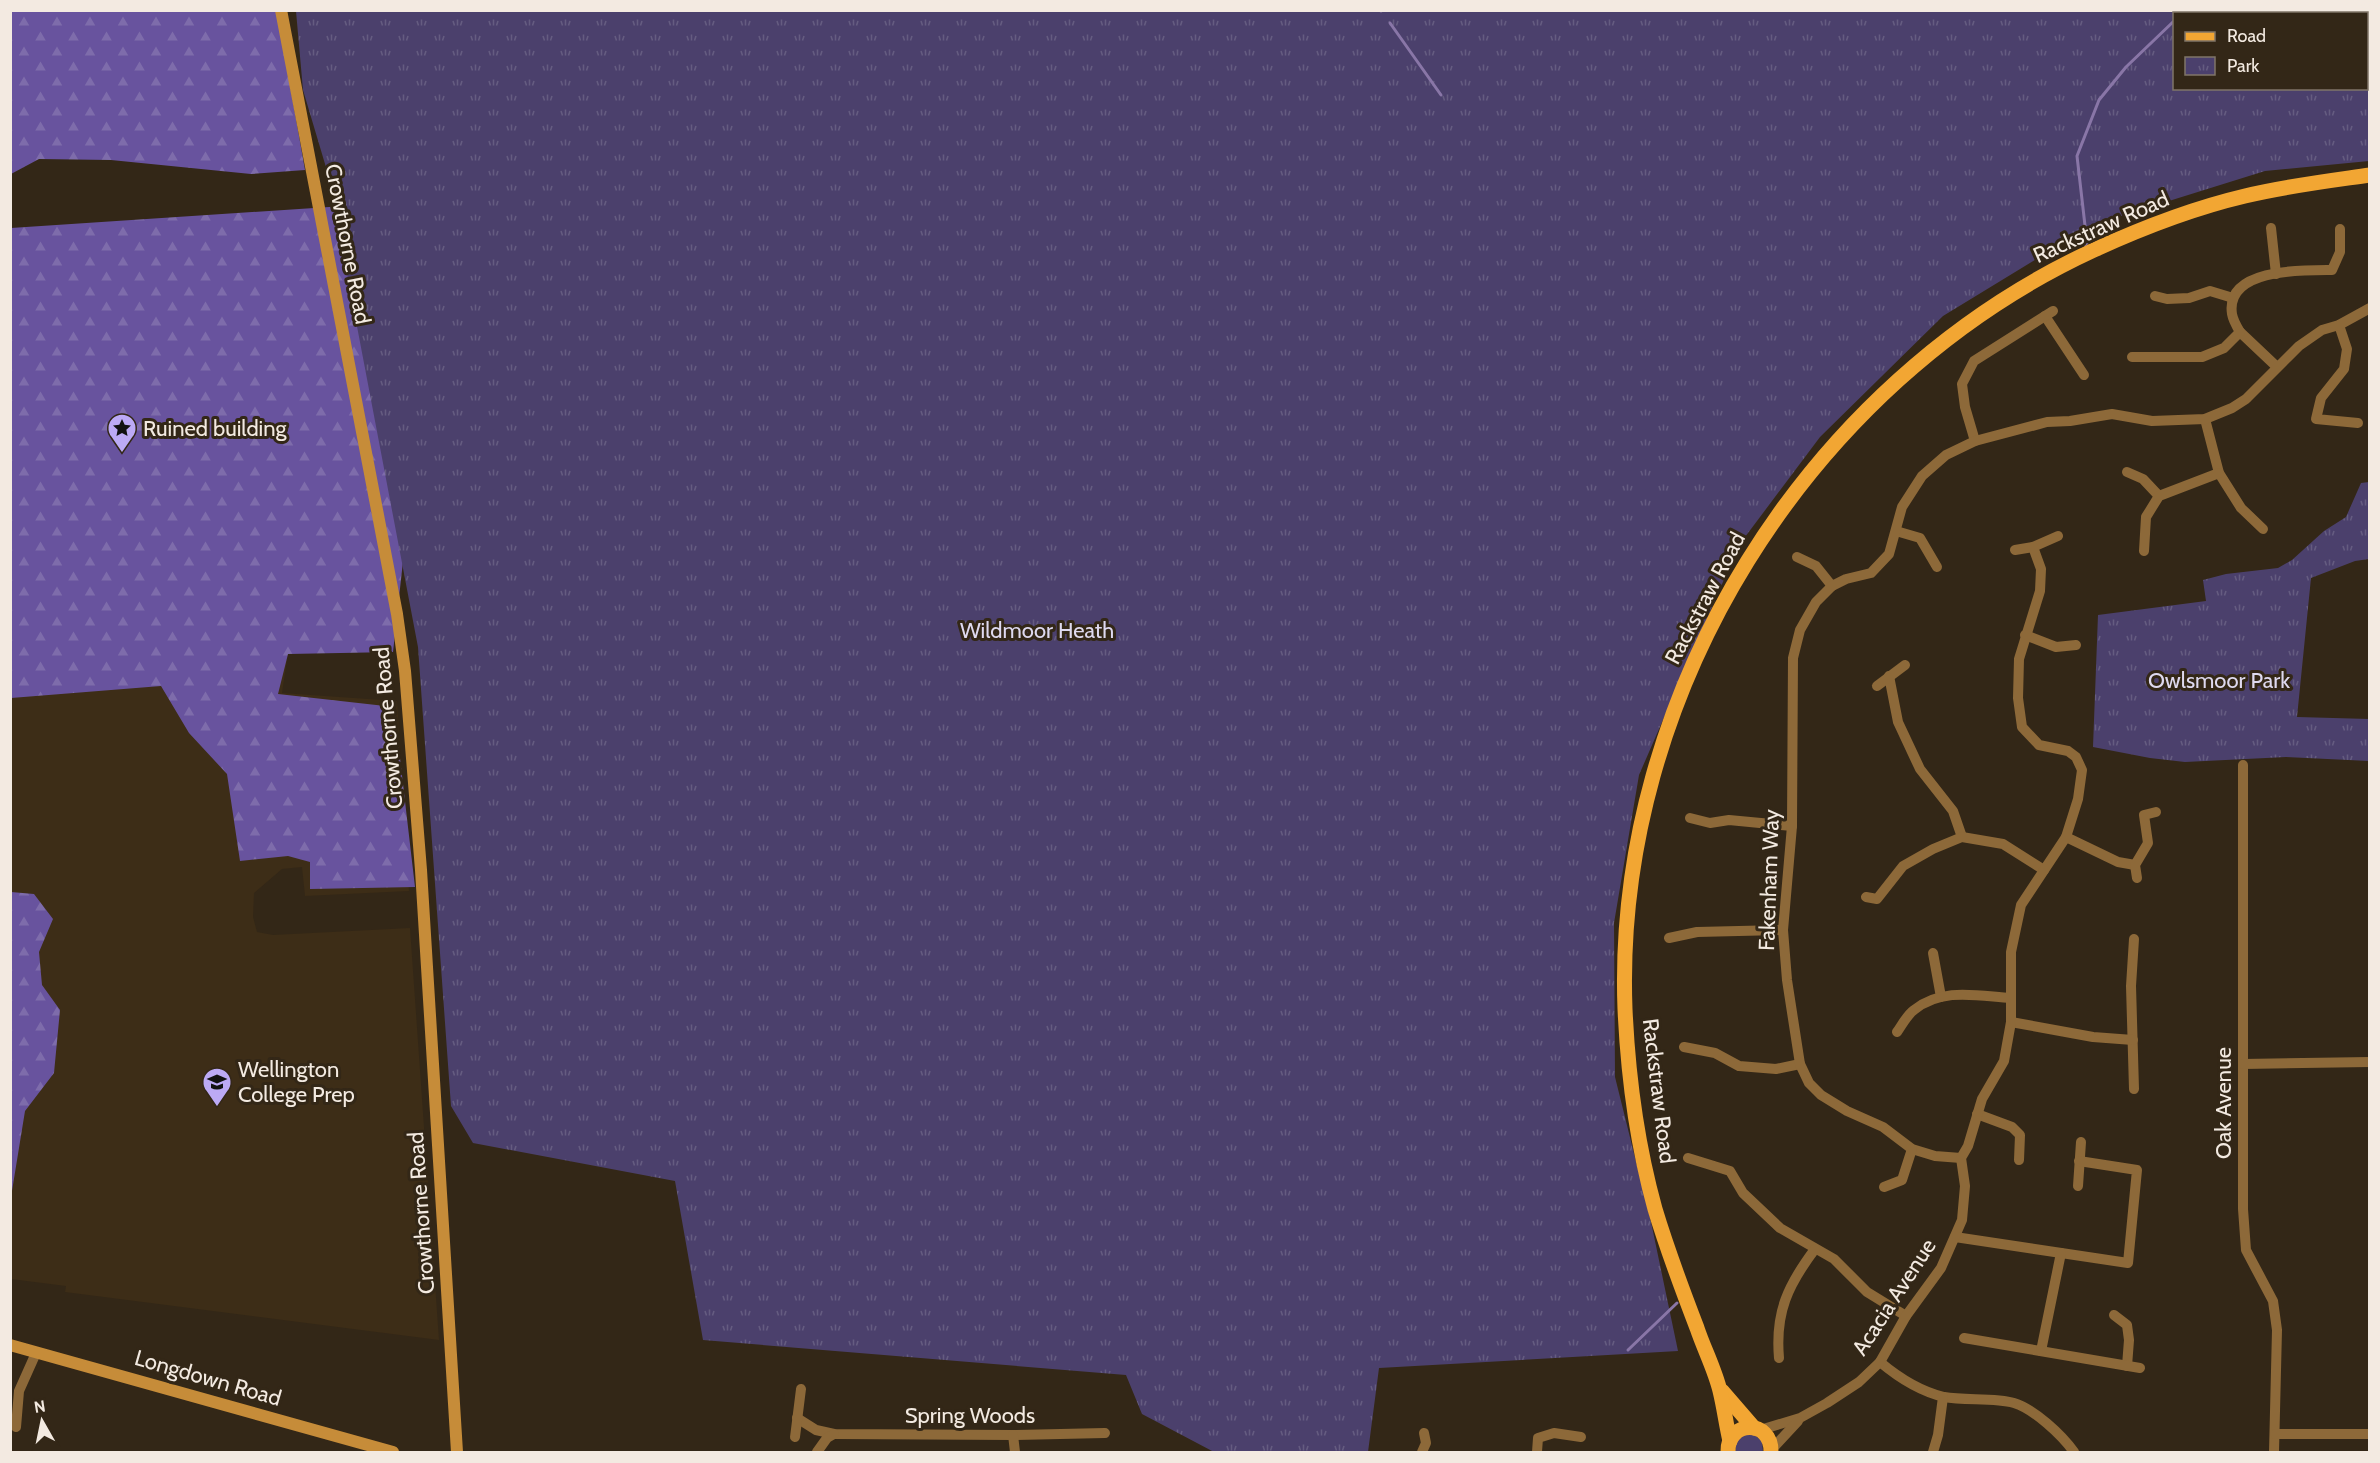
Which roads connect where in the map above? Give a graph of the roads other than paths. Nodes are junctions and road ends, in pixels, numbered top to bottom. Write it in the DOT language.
graph roads {
  1 [pos="281,10"];
  2 [pos="2370,175"];
  3 [pos="2271,228"];
  4 [pos="2340,230"];
  5 [pos="2276,274"];
  6 [pos="2155,296"];
  7 [pos="2233,298"];
  8 [pos="2370,308"];
  9 [pos="2339,325"];
  10 [pos="2240,332"];
  11 [pos="2132,357"];
  12 [pos="2277,367"];
  13 [pos="2084,375"];
  14 [pos="2205,419"];
  15 [pos="2358,423"];
  16 [pos="1975,441"];
  17 [pos="2127,472"];
  18 [pos="2220,473"];
  19 [pos="2159,496"];
  20 [pos="2263,529"];
  21 [pos="1896,531"];
  22 [pos="2058,536"];
  23 [pos="2033,547"];
  24 [pos="2015,550"];
  25 [pos="2144,551"];
  26 [pos="1797,557"];
  27 [pos="1937,567"];
  28 [pos="1832,586"];
  29 [pos="2025,635"];
  30 [pos="2076,645"];
  31 [pos="1905,665"];
  32 [pos="1889,676"];
  33 [pos="1877,686"];
  34 [pos="2243,765"];
  35 [pos="2156,812"];
  36 [pos="1690,818"];
  37 [pos="1792,826"];
  38 [pos="1962,837"];
  39 [pos="2066,837"];
  40 [pos="2135,865"];
  41 [pos="2044,870"];
  42 [pos="2137,879"];
  43 [pos="1866,897"];
  44 [pos="1783,930"];
  45 [pos="1670,938"];
  46 [pos="2134,939"];
  47 [pos="1933,953"];
  48 [pos="1941,997"];
  49 [pos="2011,998"];
  50 [pos="2011,1022"];
  51 [pos="1897,1032"];
  52 [pos="2133,1040"];
  53 [pos="1684,1047"];
  54 [pos="2370,1062"];
  55 [pos="1800,1064"];
  56 [pos="2243,1064"];
  57 [pos="2134,1089"];
  58 [pos="1977,1114"];
  59 [pos="2081,1142"];
  60 [pos="1912,1149"];
  61 [pos="1688,1158"];
  62 [pos="1961,1158"];
  63 [pos="2019,1160"];
  64 [pos="2079,1161"];
  65 [pos="2078,1186"];
  66 [pos="1884,1187"];
  67 [pos="1955,1237"];
  68 [pos="1815,1249"];
  69 [pos="2061,1253"];
  70 [pos="2114,1315"];
  71 [pos="1906,1316"];
  72 [pos="1964,1338"];
  73 [pos="10,1345"];
  74 [pos="2041,1351"];
  75 [pos="36,1353"];
  76 [pos="1779,1358"];
  77 [pos="1880,1362"];
  78 [pos="2127,1366"];
  79 [pos="2140,1368"];
  80 [pos="1720,1388"];
  81 [pos="801,1389"];
  82 [pos="1943,1396"];
  83 [pos="797,1418"];
  84 [pos="1800,1418"];
  85 [pos="16,1427"];
  86 [pos="1757,1429"];
  87 [pos="816,1430"];
  88 [pos="1105,1433"];
  89 [pos="1424,1433"];
  90 [pos="834,1434"];
  91 [pos="2275,1434"];
  92 [pos="2370,1434"];
  93 [pos="1013,1435"];
  94 [pos="795,1437"];
  95 [pos="1581,1437"];
  96 [pos="1727,1448"];
  97 [pos="819,1449"];
  98 [pos="376,1450"];
  99 [pos="1772,1451"];
  100 [pos="393,1452"];
  101 [pos="457,1452"];
  102 [pos="1015,1452"];
  103 [pos="1422,1452"];
  104 [pos="1537,1452"];
  105 [pos="1933,1452"];
  106 [pos="2074,1452"];
  107 [pos="2274,1452"];
  1 -- 101 [label="street, Crowthorne Road"];
  2 -- 80 [label="main road, Rackstraw Road"];
  3 -- 5 [label="street"];
  4 -- 5 [label="street"];
  5 -- 7 [label="street"];
  6 -- 7 [label="street"];
  7 -- 10 [label="street"];
  8 -- 9 [label="street, Fakenham Way"];
  9 -- 12 [label="street, Fakenham Way"];
  9 -- 15 [label="street"];
  10 -- 11 [label="street"];
  10 -- 12 [label="street"];
  12 -- 14 [label="street, Fakenham Way"];
  13 -- 16 [label="street"];
  14 -- 16 [label="street, Fakenham Way"];
  14 -- 18 [label="street"];
  16 -- 21 [label="street, Fakenham Way"];
  17 -- 19 [label="street"];
  18 -- 19 [label="street"];
  18 -- 20 [label="street"];
  19 -- 25 [label="street"];
  21 -- 27 [label="street"];
  21 -- 28 [label="street, Fakenham Way"];
  22 -- 23 [label="street"];
  23 -- 24 [label="street"];
  23 -- 29 [label="street, Acacia Avenue"];
  26 -- 28 [label="street"];
  28 -- 37 [label="street, Fakenham Way"];
  29 -- 30 [label="street"];
  29 -- 39 [label="street, Acacia Avenue"];
  31 -- 32 [label="street"];
  32 -- 33 [label="street"];
  32 -- 38 [label="street"];
  34 -- 56 [label="street, Oak Avenue"];
  35 -- 40 [label="street"];
  36 -- 37 [label="street"];
  37 -- 44 [label="street, Fakenham Way"];
  38 -- 41 [label="street"];
  38 -- 43 [label="street"];
  39 -- 40 [label="street"];
  39 -- 41 [label="street, Acacia Avenue"];
  40 -- 42 [label="street"];
  41 -- 49 [label="street, Acacia Avenue"];
  44 -- 45 [label="street"];
  44 -- 55 [label="street, Fakenham Way"];
  46 -- 52 [label="street"];
  47 -- 48 [label="street"];
  48 -- 49 [label="street"];
  48 -- 51 [label="street"];
  49 -- 50 [label="street, Acacia Avenue"];
  50 -- 52 [label="street"];
  50 -- 58 [label="street, Acacia Avenue"];
  52 -- 57 [label="street"];
  53 -- 55 [label="street"];
  54 -- 56 [label="street"];
  55 -- 60 [label="street, Fakenham Way"];
  56 -- 91 [label="street, Oak Avenue"];
  58 -- 62 [label="street, Acacia Avenue"];
  58 -- 63 [label="street"];
  59 -- 64 [label="street"];
  60 -- 62 [label="street, Fakenham Way"];
  60 -- 66 [label="street"];
  61 -- 68 [label="street"];
  62 -- 67 [label="street, Acacia Avenue"];
  64 -- 65 [label="street"];
  64 -- 69 [label="street"];
  67 -- 69 [label="street"];
  67 -- 71 [label="street, Acacia Avenue"];
  68 -- 71 [label="street"];
  68 -- 76 [label="street"];
  69 -- 74 [label="street"];
  70 -- 78 [label="street"];
  71 -- 77 [label="street, Acacia Avenue"];
  72 -- 74 [label="street"];
  73 -- 75 [label="street, Longdown Road"];
  74 -- 78 [label="street"];
  75 -- 85 [label="street"];
  75 -- 98 [label="street, Longdown Road"];
  77 -- 82 [label="street"];
  77 -- 84 [label="street, Acacia Avenue"];
  78 -- 79 [label="street"];
  80 -- 86 [label="main road, Rackstraw Road"];
  80 -- 96 [label="main road, Rackstraw Road"];
  81 -- 83 [label="street"];
  82 -- 105 [label="street"];
  82 -- 106 [label="street"];
  83 -- 87 [label="street, Spring Woods"];
  83 -- 94 [label="street"];
  84 -- 86 [label="street, Acacia Avenue"];
  84 -- 99 [label="street, Acacia Avenue"];
  86 -- 96 [label="main road"];
  86 -- 99 [label="main road, Rackstraw Road"];
  87 -- 90 [label="street, Spring Woods"];
  87 -- 97 [label="street"];
  88 -- 93 [label="street, Spring Woods"];
  89 -- 103 [label="street"];
  90 -- 93 [label="street, Spring Woods"];
  90 -- 97 [label="street"];
  91 -- 92 [label="street"];
  91 -- 107 [label="street, Oak Avenue"];
  93 -- 102 [label="street"];
  95 -- 104 [label="street"];
  98 -- 100 [label="street, Longdown Road"];
}
